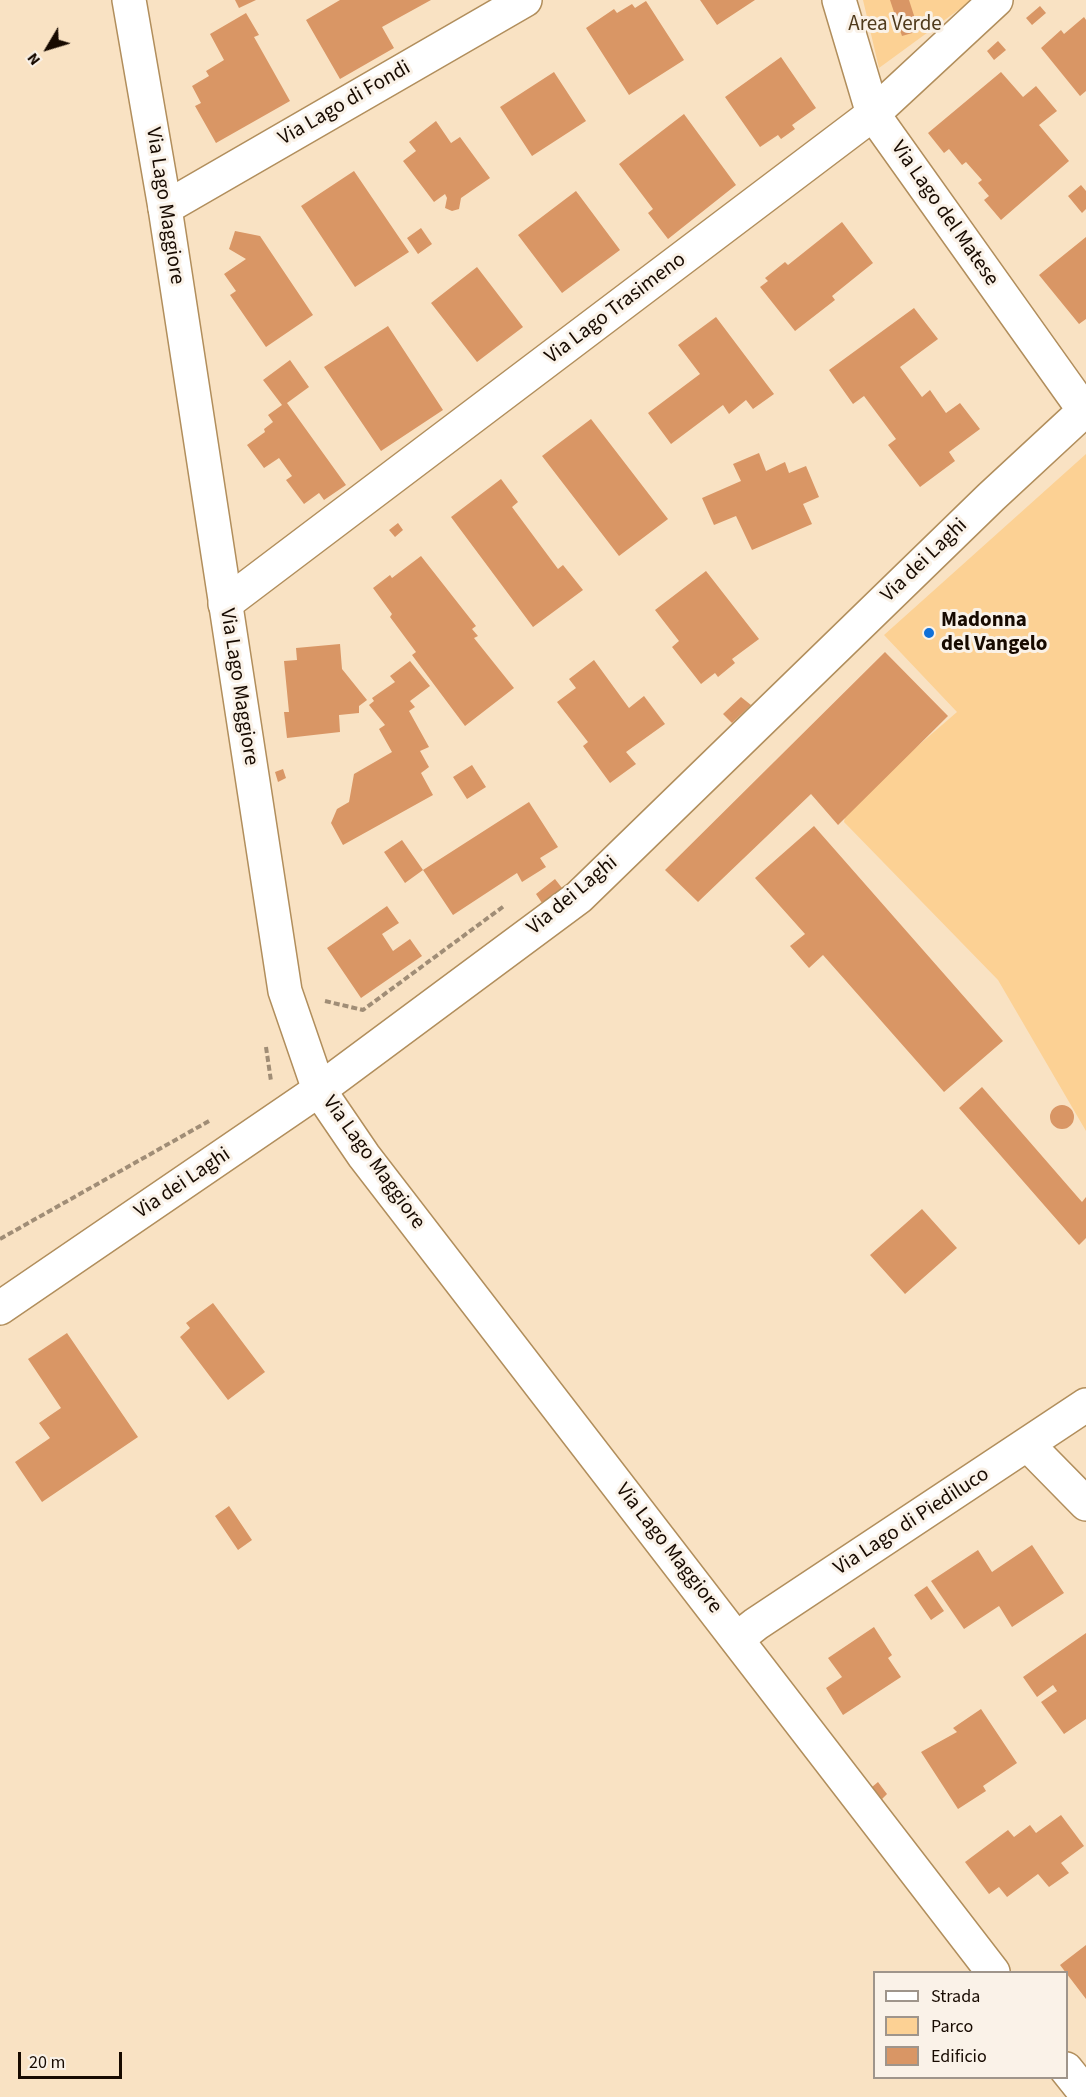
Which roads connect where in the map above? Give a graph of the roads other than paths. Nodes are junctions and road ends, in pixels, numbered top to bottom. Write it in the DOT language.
graph roads {
  1 [pos="129,0"];
  2 [pos="525,0"];
  3 [pos="838,0"];
  4 [pos="996,0"];
  5 [pos="873,114"];
  6 [pos="165,208"];
  7 [pos="1085,411"];
  8 [pos="225,604"];
  9 [pos="319,1090"];
  10 [pos="0,1308"];
  11 [pos="1086,1406"];
  12 [pos="1029,1446"];
  13 [pos="1086,1504"];
  14 [pos="737,1639"];
  15 [pos="992,1971"];
  16 [pos="1068,2072"];
  17 [pos="1086,2094"];
  1 -- 6 [label="street, Via Lago Maggiore"];
  2 -- 6 [label="street, Via Lago di Fondi"];
  3 -- 5 [label="street, Via Lago del Matese"];
  4 -- 5 [label="street, Via Lago Trasimeno"];
  5 -- 7 [label="street, Via Lago del Matese"];
  5 -- 8 [label="street, Via Lago Trasimeno"];
  6 -- 8 [label="street, Via Lago Maggiore"];
  7 -- 9 [label="street, Via dei Laghi"];
  8 -- 9 [label="street, Via Lago Maggiore"];
  9 -- 10 [label="street, Via dei Laghi"];
  9 -- 14 [label="street, Via Lago Maggiore"];
  11 -- 12 [label="street, Via Lago di Piediluco"];
  12 -- 13 [label="street"];
  12 -- 14 [label="street, Via Lago di Piediluco"];
  14 -- 15 [label="street, Via Lago Maggiore"];
  16 -- 17 [label="street"];
}
